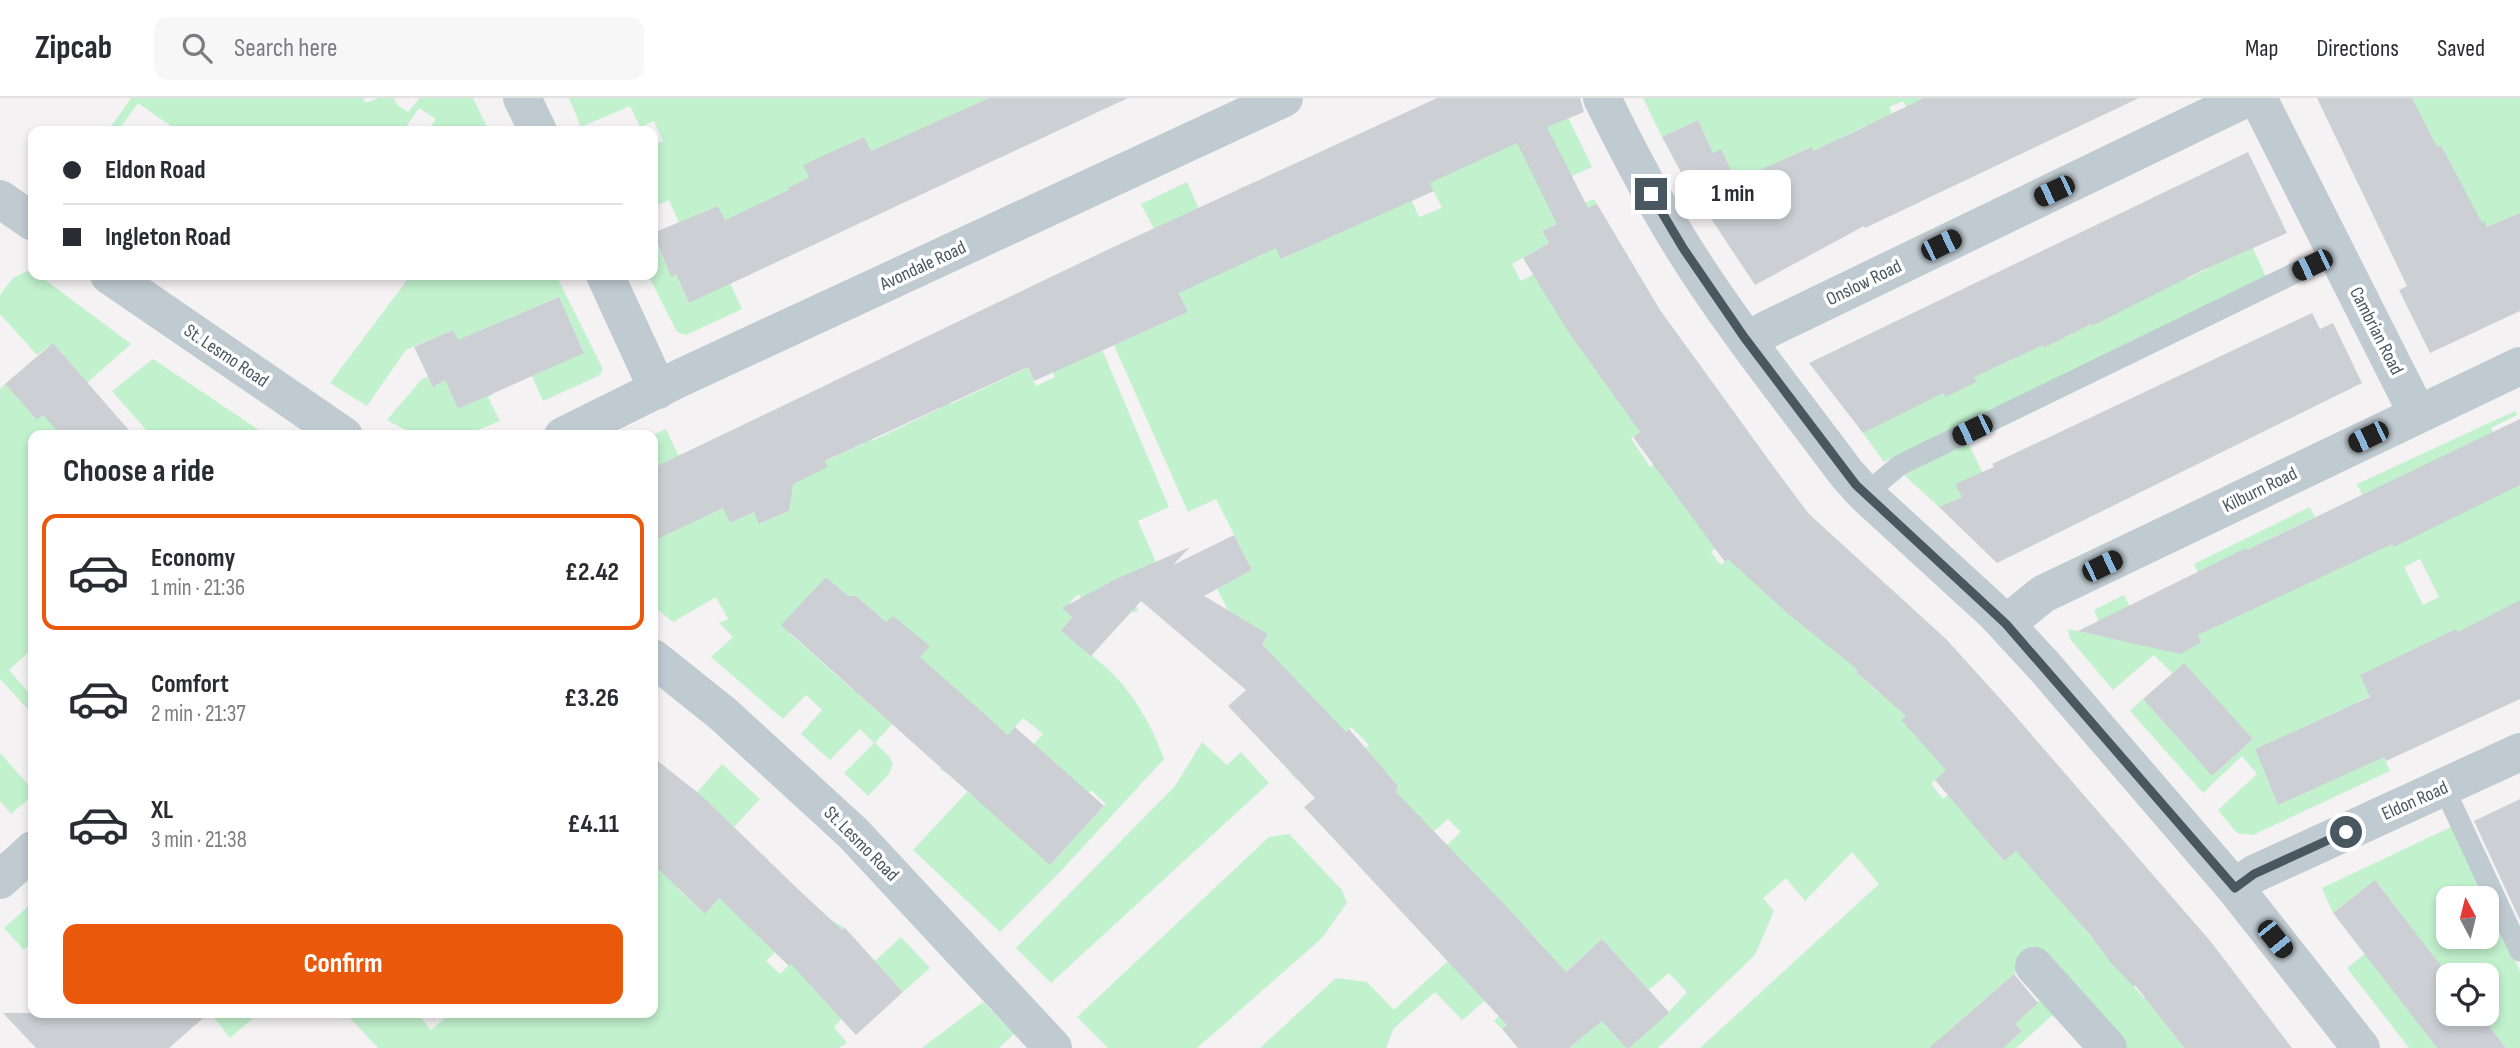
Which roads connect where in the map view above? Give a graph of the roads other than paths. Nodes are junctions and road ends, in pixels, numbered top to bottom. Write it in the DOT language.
graph roads {
  1 [pos="522,98"];
  2 [pos="1284,98"];
  3 [pos="1602,98"];
  4 [pos="2247,98"];
  5 [pos="2258,98"];
  6 [pos="536,126"];
  7 [pos="2336,253"];
  8 [pos="116,280"];
  9 [pos="607,280"];
  10 [pos="1749,343"];
  11 [pos="2520,366"];
  12 [pos="658,390"];
  13 [pos="2417,413"];
  14 [pos="335,430"];
  15 [pos="575,430"];
  16 [pos="1866,494"];
  17 [pos="2006,624"];
  18 [pos="658,662"];
  19 [pos="2520,752"];
  20 [pos="2444,788"];
  21 [pos="28,855"];
  22 [pos="0,880"];
  23 [pos="2235,888"];
  24 [pos="2519,945"];
  25 [pos="2034,966"];
  26 [pos="1053,1048"];
  27 [pos="2108,1048"];
  28 [pos="2361,1048"];
  1 -- 6 [label="street"];
  2 -- 12 [label="street, Avondale Road"];
  3 -- 10 [label="street"];
  4 -- 10 [label="street, Onslow Road"];
  5 -- 7 [label="street, Cambrian Road"];
  7 -- 13 [label="street, Cambrian Road"];
  7 -- 16 [label="lane"];
  8 -- 14 [label="street, St. Lesmo Road"];
  9 -- 12 [label="street"];
  10 -- 16 [label="street"];
  11 -- 13 [label="street, Kilburn Road"];
  12 -- 15 [label="street, Avondale Road"];
  13 -- 17 [label="street, Kilburn Road"];
  16 -- 17 [label="street"];
  17 -- 23 [label="street"];
  18 -- 26 [label="street, St. Lesmo Road"];
  19 -- 20 [label="street, Eldon Road"];
  20 -- 23 [label="street, Eldon Road"];
  20 -- 24 [label="lane"];
  21 -- 22 [label="street"];
  23 -- 28 [label="street"];
  25 -- 27 [label="street"];
}
